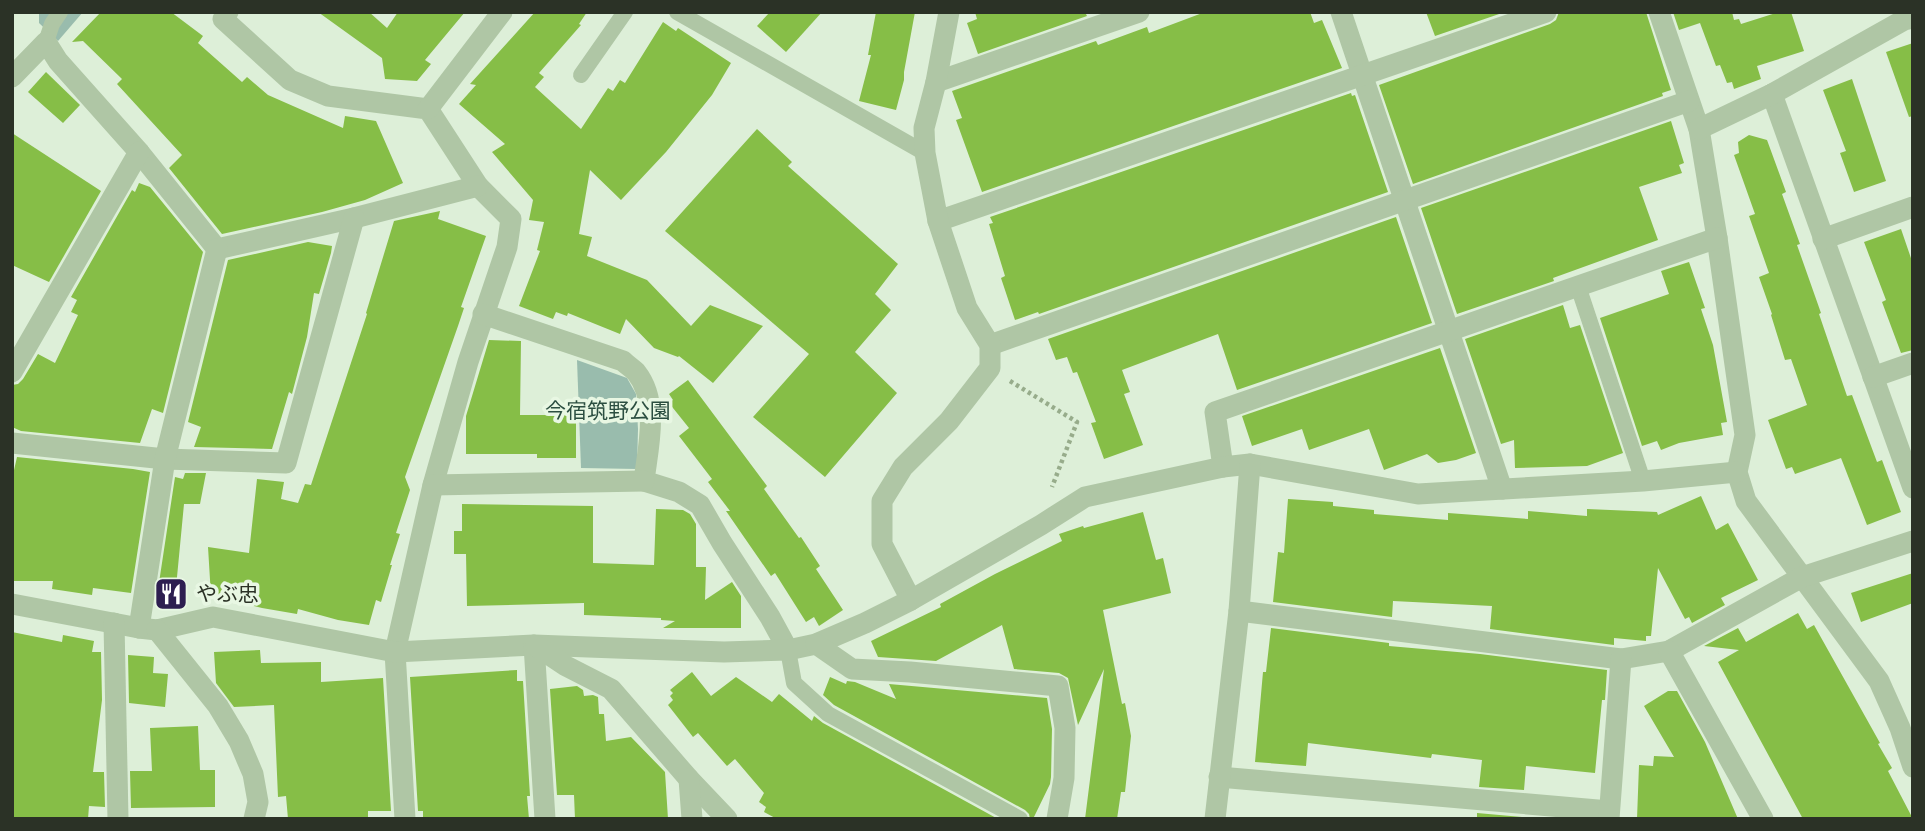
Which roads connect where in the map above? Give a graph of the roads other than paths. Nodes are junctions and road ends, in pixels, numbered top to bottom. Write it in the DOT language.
graph roads {
  1 [pos="60,12"];
  2 [pos="228,12"];
  3 [pos="502,12"];
  4 [pos="625,12"];
  5 [pos="677,12"];
  6 [pos="949,12"];
  7 [pos="1139,12"];
  8 [pos="1341,12"];
  9 [pos="1546,12"];
  10 [pos="1659,12"];
  11 [pos="1913,18"];
  12 [pos="46,42"];
  13 [pos="581,75"];
  14 [pos="1363,75"];
  15 [pos="12,77"];
  16 [pos="936,82"];
  17 [pos="1772,94"];
  18 [pos="1689,101"];
  19 [pos="428,109"];
  20 [pos="1699,129"];
  21 [pos="139,152"];
  22 [pos="925,153"];
  23 [pos="478,186"];
  24 [pos="1405,200"];
  25 [pos="1913,207"];
  26 [pos="354,218"];
  27 [pos="938,221"];
  28 [pos="1717,238"];
  29 [pos="1823,239"];
  30 [pos="217,249"];
  31 [pos="1578,286"];
  32 [pos="483,314"];
  33 [pos="1449,331"];
  34 [pos="990,345"];
  35 [pos="1913,363"];
  36 [pos="12,372"];
  37 [pos="1873,377"];
  38 [pos="12,443"];
  39 [pos="165,459"];
  40 [pos="1250,464"];
  41 [pos="1223,467"];
  42 [pos="1737,472"];
  43 [pos="644,481"];
  44 [pos="1643,481"];
  45 [pos="433,485"];
  46 [pos="1913,488"];
  47 [pos="1502,489"];
  48 [pos="1913,541"];
  49 [pos="1802,577"];
  50 [pos="911,600"];
  51 [pos="12,604"];
  52 [pos="1239,611"];
  53 [pos="114,623"];
  54 [pos="148,629"];
  55 [pos="816,644"];
  56 [pos="534,645"];
  57 [pos="788,650"];
  58 [pos="1669,651"];
  59 [pos="396,652"];
  60 [pos="1621,659"];
  61 [pos="1913,766"];
  62 [pos="1219,776"];
  63 [pos="689,779"];
  64 [pos="1609,815"];
  65 [pos="118,819"];
  66 [pos="254,819"];
  67 [pos="405,819"];
  68 [pos="545,819"];
  69 [pos="692,819"];
  70 [pos="727,819"];
  71 [pos="1020,819"];
  72 [pos="1057,819"];
  73 [pos="1215,819"];
  74 [pos="1763,819"];
  1 -- 12 [label="lane"];
  2 -- 19 [label="street"];
  3 -- 19 [label="street"];
  4 -- 13 [label="lane"];
  5 -- 22 [label="lane"];
  6 -- 16 [label="street"];
  7 -- 16 [label="street"];
  8 -- 14 [label="street"];
  9 -- 14 [label="street"];
  10 -- 18 [label="street"];
  11 -- 17 [label="street"];
  12 -- 15 [label="street"];
  12 -- 21 [label="street"];
  14 -- 24 [label="street"];
  14 -- 27 [label="street"];
  16 -- 22 [label="street"];
  17 -- 20 [label="street"];
  17 -- 29 [label="street"];
  18 -- 20 [label="street"];
  18 -- 24 [label="street"];
  19 -- 23 [label="street"];
  20 -- 28 [label="street"];
  21 -- 30 [label="street"];
  21 -- 36 [label="street"];
  22 -- 27 [label="street"];
  23 -- 26 [label="street"];
  23 -- 32 [label="street"];
  24 -- 33 [label="street"];
  24 -- 34 [label="street"];
  25 -- 29 [label="street"];
  26 -- 30 [label="street"];
  26 -- 39 [label="street"];
  27 -- 34 [label="street"];
  28 -- 31 [label="street"];
  28 -- 42 [label="street"];
  29 -- 37 [label="street"];
  30 -- 39 [label="street"];
  31 -- 33 [label="street"];
  31 -- 44 [label="lane"];
  32 -- 43 [label="street"];
  32 -- 45 [label="street"];
  33 -- 41 [label="street"];
  33 -- 47 [label="street"];
  34 -- 50 [label="street"];
  35 -- 37 [label="street"];
  37 -- 46 [label="street"];
  38 -- 39 [label="street"];
  39 -- 54 [label="street"];
  40 -- 41 [label="street"];
  40 -- 47 [label="street"];
  40 -- 52 [label="street"];
  41 -- 50 [label="street"];
  42 -- 44 [label="street"];
  42 -- 49 [label="street"];
  43 -- 45 [label="street"];
  43 -- 57 [label="street"];
  44 -- 47 [label="street"];
  45 -- 59 [label="street"];
  48 -- 49 [label="street"];
  49 -- 58 [label="street"];
  49 -- 61 [label="street"];
  50 -- 55 [label="street"];
  51 -- 53 [label="street"];
  52 -- 60 [label="street"];
  52 -- 62 [label="street"];
  53 -- 54 [label="street"];
  53 -- 65 [label="street"];
  54 -- 59 [label="street"];
  54 -- 66 [label="street"];
  55 -- 57 [label="street"];
  55 -- 72 [label="street"];
  56 -- 57 [label="street"];
  56 -- 59 [label="street"];
  56 -- 63 [label="street"];
  56 -- 68 [label="street"];
  57 -- 71 [label="lane"];
  58 -- 60 [label="street"];
  58 -- 74 [label="street"];
  59 -- 67 [label="street"];
  60 -- 64 [label="street"];
  62 -- 64 [label="street"];
  62 -- 73 [label="street"];
  63 -- 69 [label="street"];
  63 -- 70 [label="street"];
}
